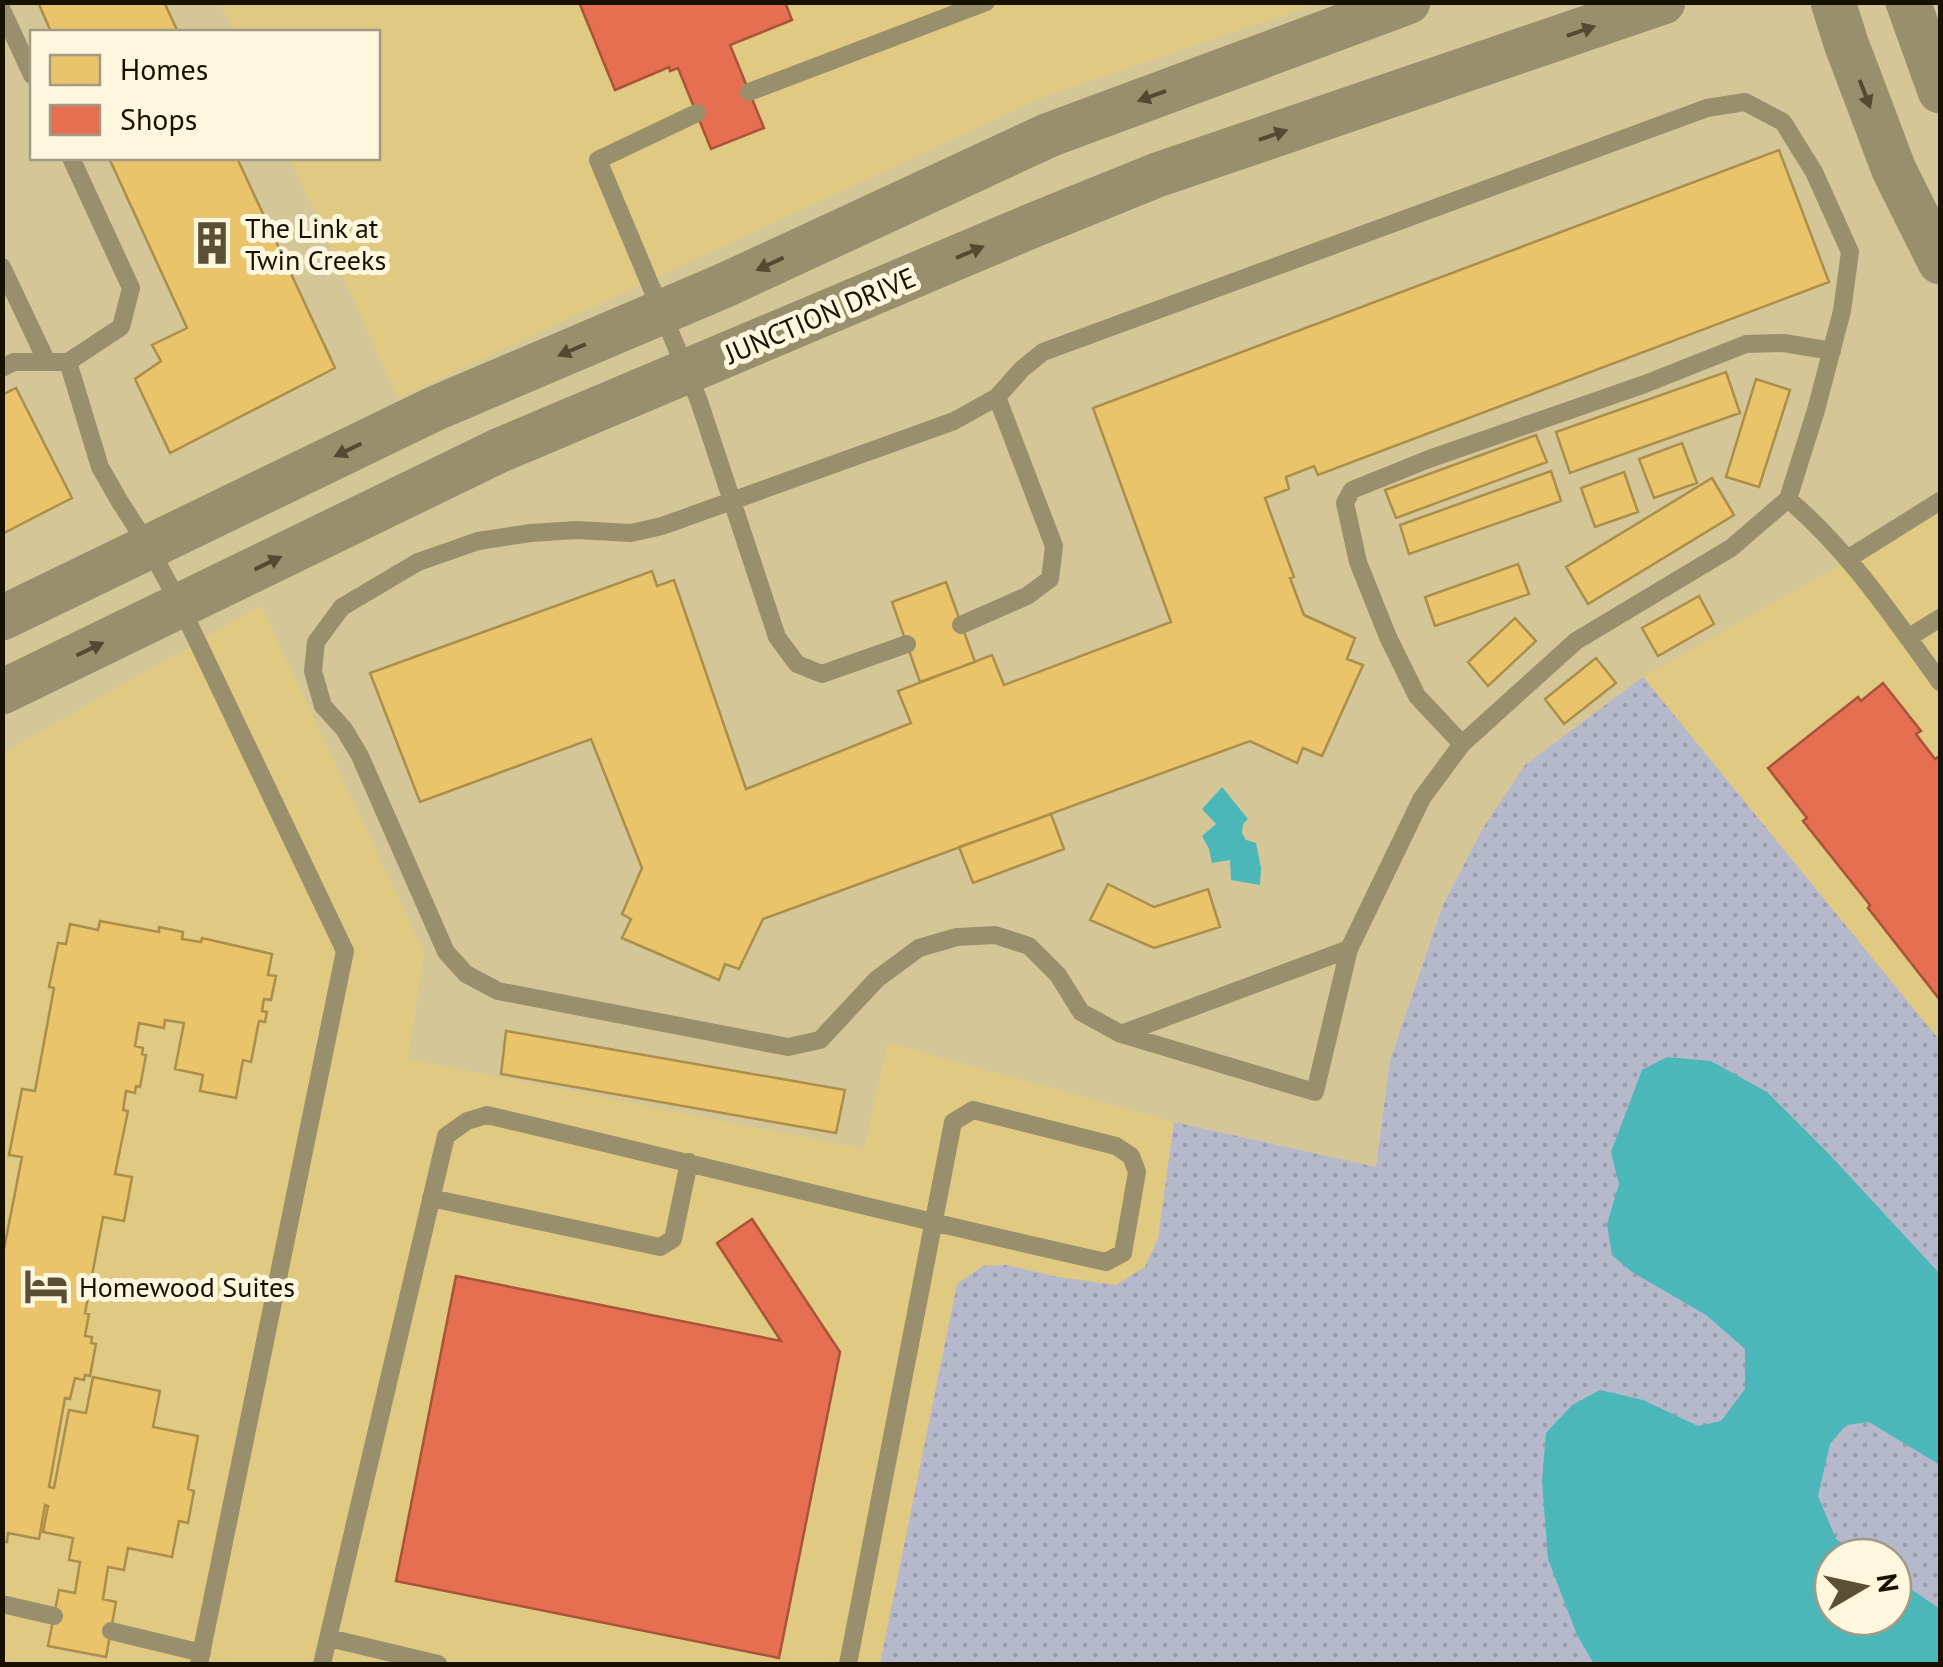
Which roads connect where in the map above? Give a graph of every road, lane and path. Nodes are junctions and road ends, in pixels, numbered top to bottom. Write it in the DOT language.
graph roads {
  1 [pos="986,2"];
  2 [pos="1408,2"];
  3 [pos="1663,2"];
  4 [pos="1833,2"];
  5 [pos="1908,2"];
  6 [pos="2,10"];
  7 [pos="30,71"];
  8 [pos="1940,91"];
  9 [pos="749,92"];
  10 [pos="697,114"];
  11 [pos="72,160"];
  12 [pos="1940,262"];
  13 [pos="2,267"];
  14 [pos="661,312"];
  15 [pos="1832,350"];
  16 [pos="47,362"];
  17 [pos="68,362"];
  18 [pos="2,368"];
  19 [pos="686,371"];
  20 [pos="997,396"];
  21 [pos="1788,498"];
  22 [pos="733,499"];
  23 [pos="1940,501"];
  24 [pos="149,547"];
  25 [pos="1849,558"];
  26 [pos="180,606"];
  27 [pos="2,618"];
  28 [pos="1940,618"];
  29 [pos="961,624"];
  30 [pos="1908,638"];
  31 [pos="907,644"];
  32 [pos="1940,682"];
  33 [pos="2,692"];
  34 [pos="1462,744"];
  35 [pos="1349,949"];
  36 [pos="1121,1034"];
  37 [pos="689,1162"];
  38 [pos="431,1198"];
  39 [pos="935,1224"];
  40 [pos="2,1604"];
  41 [pos="54,1616"];
  42 [pos="111,1630"];
  43 [pos="328,1638"];
  44 [pos="200,1659"];
  45 [pos="322,1664"];
  46 [pos="438,1664"];
  47 [pos="848,1664"];
  1 -- 9 [label="lane"];
  2 -- 14 [label="street, one-way"];
  19 -- 3 [label="street, JUNCTION DRIVE, one-way"];
  4 -- 12 [label="street, one-way"];
  5 -- 8 [label="street"];
  6 -- 7 [label="lane"];
  10 -- 14 [label="lane"];
  11 -- 17 [label="lane"];
  13 -- 16 [label="lane"];
  14 -- 19 [label="lane"];
  14 -- 24 [label="street, one-way"];
  15 -- 20 [label="lane"];
  15 -- 21 [label="lane"];
  15 -- 34 [label="lane"];
  16 -- 17 [label="lane"];
  16 -- 18 [label="lane"];
  17 -- 24 [label="lane"];
  19 -- 22 [label="lane"];
  26 -- 19 [label="street, JUNCTION DRIVE, one-way"];
  20 -- 22 [label="lane"];
  20 -- 29 [label="lane"];
  21 -- 25 [label="lane"];
  21 -- 34 [label="lane"];
  22 -- 31 [label="lane"];
  22 -- 36 [label="lane"];
  23 -- 25 [label="lane"];
  24 -- 26 [label="lane"];
  24 -- 27 [label="street"];
  25 -- 30 [label="lane"];
  33 -- 26 [label="street, JUNCTION DRIVE, one-way"];
  26 -- 44 [label="lane"];
  28 -- 30 [label="lane"];
  30 -- 32 [label="lane"];
  34 -- 35 [label="lane"];
  35 -- 36 [label="lane"];
  35 -- 36 [label="lane"];
  37 -- 38 [label="lane"];
  37 -- 38 [label="lane"];
  37 -- 39 [label="lane"];
  38 -- 43 [label="lane"];
  39 -- 39 [label="lane"];
  39 -- 47 [label="lane"];
  40 -- 41 [label="lane"];
  42 -- 44 [label="lane"];
  43 -- 45 [label="lane"];
  43 -- 46 [label="lane"];
}
